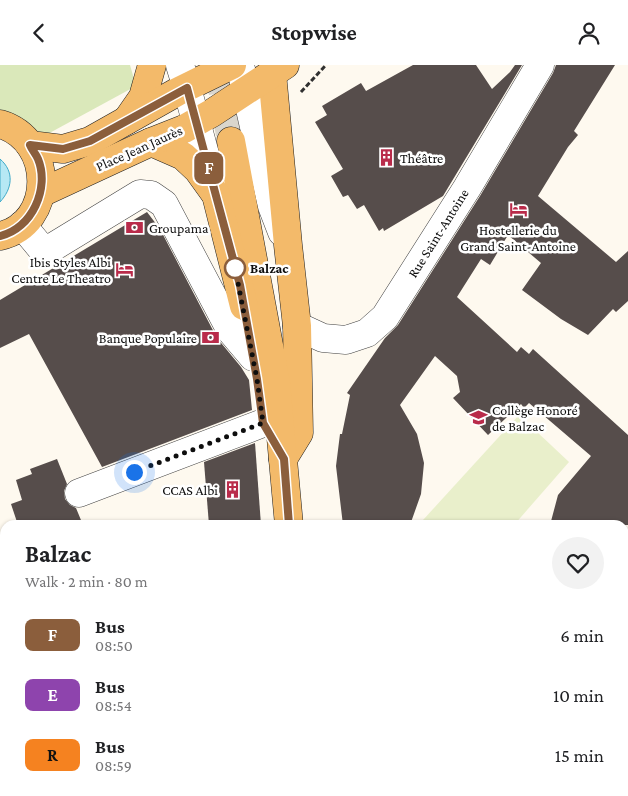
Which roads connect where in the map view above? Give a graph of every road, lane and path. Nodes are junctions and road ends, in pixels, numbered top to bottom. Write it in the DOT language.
graph roads {
  1 [pos="152,65"];
  2 [pos="232,65"];
  3 [pos="540,65"];
  4 [pos="278,69"];
  5 [pos="184,76"];
  6 [pos="243,77"];
  7 [pos="126,121"];
  8 [pos="197,122"];
  9 [pos="0,124"];
  10 [pos="231,141"];
  11 [pos="151,142"];
  12 [pos="30,145"];
  13 [pos="41,193"];
  14 [pos="216,195"];
  15 [pos="11,231"];
  16 [pos="288,245"];
  17 [pos="297,326"];
  18 [pos="253,357"];
  19 [pos="263,423"];
  20 [pos="284,459"];
  21 [pos="79,493"];
  22 [pos="289,520"];
  1 -- 7 [label="main road"];
  2 -- 5 [label="main road, Place Jean Jaurès"];
  3 -- 17 [label="street, Rue Saint-Antoine"];
  4 -- 6 [label="main road, Place Jean Jaurès"];
  4 -- 16 [label="main road"];
  5 -- 7 [label="main road, Place Jean Jaurès"];
  5 -- 8 [label="street"];
  6 -- 8 [label="main road, Place Jean Jaurès"];
  6 -- 16 [label="street"];
  7 -- 12 [label="main road, Place Jean Jaurès"];
  8 -- 11 [label="main road, Place Jean Jaurès"];
  8 -- 14 [label="street"];
  9 -- 12 [label="main road"];
  10 -- 20 [label="main road"];
  11 -- 13 [label="main road, Place Jean Jaurès"];
  11 -- 14 [label="main road"];
  12 -- 13 [label="main road"];
  13 -- 15 [label="main road"];
  14 -- 18 [label="main road"];
  15 -- 18 [label="street"];
  16 -- 17 [label="main road"];
  17 -- 20 [label="main road"];
  18 -- 19 [label="main road"];
  19 -- 20 [label="main road"];
  19 -- 21 [label="street"];
  20 -- 22 [label="main road"];
}
